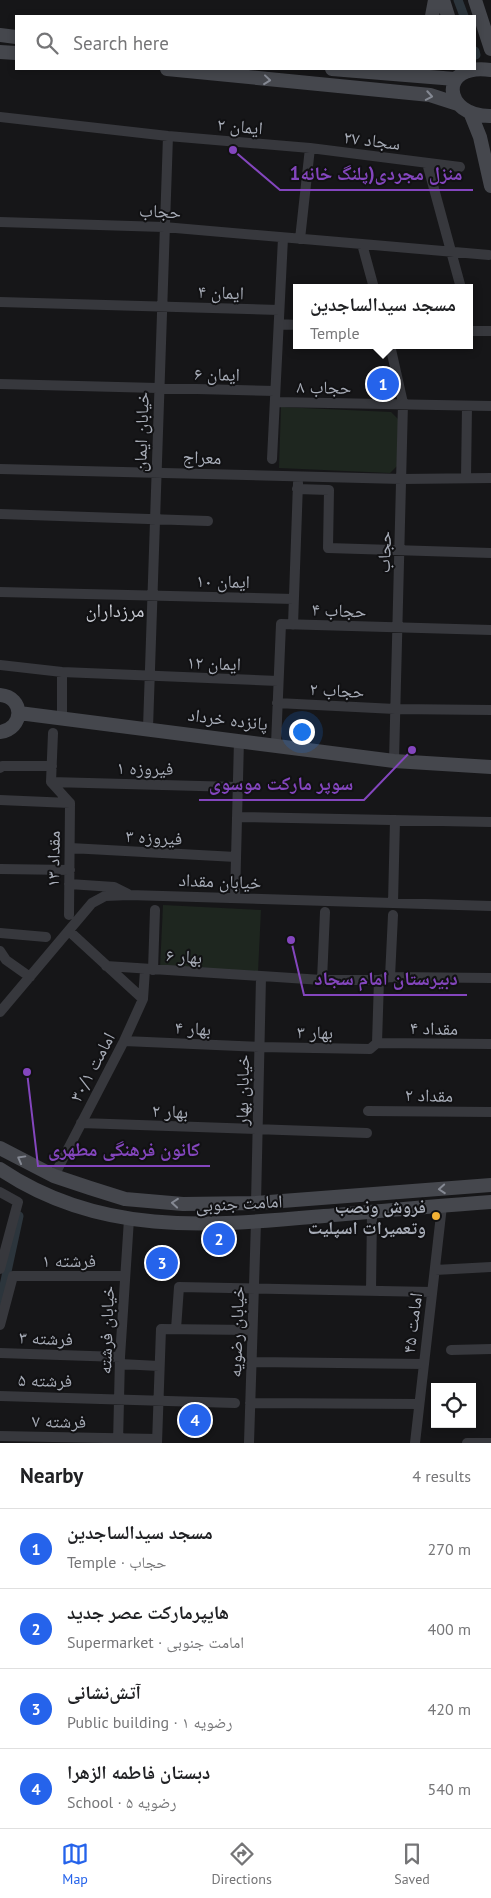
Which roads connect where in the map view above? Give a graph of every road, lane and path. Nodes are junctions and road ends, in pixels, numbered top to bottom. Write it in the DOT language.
graph roads {
  1 [pos="435,0"];
  2 [pos="443,0"];
  3 [pos="475,0"];
  4 [pos="432,15"];
  5 [pos="448,15"];
  6 [pos="0,35"];
  7 [pos="15,37"];
  8 [pos="491,49"];
  9 [pos="0,52"];
  10 [pos="15,53"];
  11 [pos="177,70"];
  12 [pos="366,70"];
  13 [pos="491,70"];
  14 [pos="459,74"];
  15 [pos="458,104"];
  16 [pos="470,112"];
  17 [pos="491,116"];
  18 [pos="0,117"];
  19 [pos="168,136"];
  20 [pos="310,148"];
  21 [pos="427,164"];
  22 [pos="460,167"];
  23 [pos="491,186"];
  24 [pos="0,222"];
  25 [pos="164,227"];
  26 [pos="284,238"];
  27 [pos="300,239"];
  28 [pos="362,244"];
  29 [pos="451,252"];
  30 [pos="489,255"];
  31 [pos="373,284"];
  32 [pos="460,284"];
  33 [pos="0,302"];
  34 [pos="162,306"];
  35 [pos="279,310"];
  36 [pos="279,324"];
  37 [pos="293,325"];
  38 [pos="473,331"];
  39 [pos="491,331"];
  40 [pos="391,349"];
  41 [pos="0,384"];
  42 [pos="159,388"];
  43 [pos="275,396"];
  44 [pos="403,403"];
  45 [pos="467,406"];
  46 [pos="491,406"];
  47 [pos="272,459"];
  48 [pos="0,469"];
  49 [pos="156,472"];
  50 [pos="298,476"];
  51 [pos="402,478"];
  52 [pos="466,478"];
  53 [pos="491,478"];
  54 [pos="297,489"];
  55 [pos="0,514"];
  56 [pos="155,519"];
  57 [pos="208,521"];
  58 [pos="400,552"];
  59 [pos="491,552"];
  60 [pos="0,592"];
  61 [pos="152,596"];
  62 [pos="294,599"];
  63 [pos="293,625"];
  64 [pos="397,628"];
  65 [pos="491,630"];
  66 [pos="0,665"];
  67 [pos="62,672"];
  68 [pos="149,677"];
  69 [pos="278,681"];
  70 [pos="0,695"];
  71 [pos="277,704"];
  72 [pos="395,709"];
  73 [pos="491,710"];
  74 [pos="19,713"];
  75 [pos="62,717"];
  76 [pos="148,728"];
  77 [pos="0,732"];
  78 [pos="53,733"];
  79 [pos="239,740"];
  80 [pos="276,744"];
  81 [pos="394,761"];
  82 [pos="52,766"];
  83 [pos="491,767"];
  84 [pos="0,768"];
  85 [pos="51,782"];
  86 [pos="238,787"];
  87 [pos="0,800"];
  88 [pos="70,803"];
  89 [pos="237,817"];
  90 [pos="395,820"];
  91 [pos="491,822"];
  92 [pos="70,848"];
  93 [pos="236,857"];
  94 [pos="0,869"];
  95 [pos="70,870"];
  96 [pos="69,884"];
  97 [pos="129,895"];
  98 [pos="235,898"];
  99 [pos="393,903"];
  100 [pos="491,906"];
  101 [pos="155,910"];
  102 [pos="325,912"];
  103 [pos="69,915"];
  104 [pos="393,915"];
  105 [pos="69,931"];
  106 [pos="0,933"];
  107 [pos="46,937"];
  108 [pos="0,951"];
  109 [pos="106,966"];
  110 [pos="149,970"];
  111 [pos="30,977"];
  112 [pos="261,977"];
  113 [pos="390,977"];
  114 [pos="491,978"];
  115 [pos="322,980"];
  116 [pos="379,980"];
  117 [pos="143,999"];
  118 [pos="0,1012"];
  119 [pos="124,1041"];
  120 [pos="491,1044"];
  121 [pos="373,1046"];
  122 [pos="259,1047"];
  123 [pos="368,1111"];
  124 [pos="491,1112"];
  125 [pos="81,1123"];
  126 [pos="258,1130"];
  127 [pos="367,1133"];
  128 [pos="0,1148"];
  129 [pos="0,1169"];
  130 [pos="54,1176"];
  131 [pos="491,1185"];
  132 [pos="0,1192"];
  133 [pos="114,1195"];
  134 [pos="346,1196"];
  135 [pos="491,1202"];
  136 [pos="256,1203"];
  137 [pos="442,1206"];
  138 [pos="372,1211"];
  139 [pos="348,1214"];
  140 [pos="110,1215"];
  141 [pos="129,1219"];
  142 [pos="256,1222"];
  143 [pos="3,1242"];
  144 [pos="491,1267"];
  145 [pos="0,1269"];
  146 [pos="435,1270"];
  147 [pos="124,1276"];
  148 [pos="254,1290"];
  149 [pos="371,1291"];
  150 [pos="432,1292"];
  151 [pos="0,1325"];
  152 [pos="176,1329"];
  153 [pos="252,1330"];
  154 [pos="491,1349"];
  155 [pos="451,1350"];
  156 [pos="0,1353"];
  157 [pos="120,1360"];
  158 [pos="251,1362"];
  159 [pos="424,1364"];
  160 [pos="159,1366"];
  161 [pos="0,1396"];
  162 [pos="120,1398"];
  163 [pos="158,1400"];
  164 [pos="235,1403"];
  165 [pos="250,1403"];
  166 [pos="419,1404"];
  167 [pos="0,1436"];
  168 [pos="118,1440"];
  169 [pos="157,1441"];
  170 [pos="249,1443"];
  171 [pos="415,1443"];
  172 [pos="467,1443"];
  173 [pos="491,1443"];
  1 -- 4 [label="main road"];
  2 -- 5 [label="main road"];
  3 -- 8 [label="main road"];
  6 -- 7 [label="main road"];
  9 -- 10 [label="main road"];
  11 -- 15 [label="main road, one-way"];
  12 -- 14 [label="main road"];
  13 -- 14 [label="main road"];
  14 -- 15 [label="main road"];
  15 -- 16 [label="main road"];
  16 -- 17 [label="main road"];
  16 -- 23 [label="main road"];
  18 -- 19 [label="street, ایمان ۲"];
  19 -- 20 [label="street, ایمان ۲"];
  19 -- 25 [label="street, خیابان ایمان"];
  20 -- 21 [label="street, سجاد ۲۷"];
  20 -- 27 [label="street"];
  21 -- 22 [label="street, سجاد ۲۷"];
  21 -- 29 [label="street"];
  24 -- 25 [label="street, حجاب"];
  25 -- 26 [label="street, حجاب"];
  25 -- 34 [label="street, خیابان ایمان"];
  26 -- 27 [label="street, حجاب"];
  26 -- 35 [label="street"];
  27 -- 28 [label="street, حجاب"];
  28 -- 29 [label="street, حجاب"];
  28 -- 31 [label="street"];
  29 -- 30 [label="street, حجاب"];
  29 -- 32 [label="street"];
  33 -- 34 [label="street, ایمان ۴"];
  34 -- 35 [label="street, ایمان ۴"];
  34 -- 42 [label="street, خیابان ایمان"];
  35 -- 36 [label="street"];
  36 -- 37 [label="street"];
  36 -- 43 [label="street"];
  38 -- 39 [label="street"];
  40 -- 44 [label="street, حجاب"];
  41 -- 42 [label="street, ایمان ۶"];
  42 -- 43 [label="street, ایمان ۶"];
  42 -- 49 [label="street, خیابان ایمان"];
  43 -- 44 [label="street, حجاب ۸"];
  43 -- 47 [label="street"];
  44 -- 45 [label="street, حجاب ۸"];
  44 -- 51 [label="street, حجاب"];
  45 -- 46 [label="street, حجاب ۸"];
  45 -- 52 [label="street"];
  48 -- 49 [label="street, معراج"];
  49 -- 50 [label="street, معراج"];
  49 -- 56 [label="street, خیابان ایمان"];
  50 -- 51 [label="street, معراج"];
  50 -- 54 [label="street"];
  51 -- 52 [label="street, معراج"];
  51 -- 58 [label="street, حجاب"];
  52 -- 53 [label="street, معراج"];
  54 -- 58 [label="street"];
  54 -- 62 [label="street"];
  55 -- 56 [label="street"];
  56 -- 57 [label="street"];
  56 -- 61 [label="street, خیابان ایمان"];
  58 -- 59 [label="street"];
  58 -- 64 [label="street, حجاب"];
  60 -- 61 [label="street, ایمان ۱۰"];
  61 -- 62 [label="street, ایمان ۱۰"];
  61 -- 68 [label="street, خیابان ایمان"];
  62 -- 63 [label="street"];
  63 -- 64 [label="street, حجاب ۴"];
  63 -- 69 [label="street, حجاب ۴"];
  64 -- 65 [label="street, حجاب ۴"];
  64 -- 72 [label="street, حجاب"];
  66 -- 67 [label="street, ایمان ۱۲"];
  67 -- 68 [label="street, ایمان ۱۲"];
  67 -- 75 [label="street"];
  68 -- 69 [label="street, ایمان ۱۲"];
  68 -- 76 [label="street, خیابان ایمان"];
  69 -- 71 [label="street"];
  70 -- 74 [label="main road"];
  71 -- 72 [label="street, حجاب ۲"];
  71 -- 80 [label="street"];
  72 -- 73 [label="street, حجاب ۲"];
  72 -- 81 [label="street, حجاب"];
  74 -- 75 [label="main road, پانزده خرداد"];
  74 -- 77 [label="main road"];
  75 -- 76 [label="main road, پانزده خرداد"];
  76 -- 79 [label="main road, پانزده خرداد"];
  78 -- 82 [label="street"];
  79 -- 80 [label="main road, پانزده خرداد"];
  79 -- 86 [label="street"];
  80 -- 81 [label="main road, پانزده خرداد"];
  81 -- 83 [label="main road, پانزده خرداد"];
  82 -- 84 [label="street"];
  82 -- 85 [label="street"];
  85 -- 86 [label="street, فیروزه ۱"];
  85 -- 88 [label="street"];
  86 -- 89 [label="street"];
  87 -- 88 [label="street"];
  88 -- 92 [label="street, مقداد ۱۳"];
  89 -- 90 [label="street"];
  89 -- 93 [label="street"];
  90 -- 91 [label="street"];
  90 -- 99 [label="street"];
  92 -- 93 [label="street, فیروزه ۳"];
  92 -- 95 [label="street, مقداد ۱۳"];
  93 -- 98 [label="street"];
  94 -- 95 [label="street"];
  95 -- 96 [label="street, مقداد ۱۳"];
  96 -- 97 [label="street"];
  96 -- 103 [label="street, مقداد ۱۳"];
  97 -- 98 [label="street, خیابان مقداد"];
  97 -- 105 [label="street, خیابان مقداد"];
  98 -- 99 [label="street, خیابان مقداد"];
  99 -- 100 [label="street, خیابان مقداد"];
  101 -- 110 [label="street, امامت ۳۰/۱"];
  102 -- 115 [label="street"];
  104 -- 113 [label="street"];
  105 -- 109 [label="street"];
  105 -- 111 [label="street, خیابان مقداد"];
  106 -- 107 [label="street"];
  108 -- 111 [label="street"];
  109 -- 110 [label="street, بهار ۶"];
  109 -- 117 [label="street"];
  110 -- 112 [label="street, بهار ۶"];
  110 -- 117 [label="street, امامت ۳۰/۱"];
  111 -- 118 [label="street, خیابان مقداد"];
  112 -- 115 [label="street, بهار ۶"];
  112 -- 122 [label="street, خیابان بهار"];
  113 -- 114 [label="street, بهار ۶"];
  113 -- 116 [label="street, بهار ۶"];
  115 -- 116 [label="street, بهار ۶"];
  116 -- 121 [label="street"];
  117 -- 119 [label="street, امامت ۳۰/۱"];
  119 -- 122 [label="street, بهار ۴"];
  119 -- 125 [label="street, امامت ۳۰/۱"];
  120 -- 121 [label="street, مقداد ۴"];
  121 -- 122 [label="street, بهار ۳"];
  122 -- 126 [label="street, خیابان بهار"];
  123 -- 124 [label="street, مقداد ۲"];
  125 -- 126 [label="street, بهار ۲"];
  125 -- 130 [label="street, امامت ۳۰/۱"];
  126 -- 127 [label="street, بهار ۲"];
  126 -- 136 [label="street, خیابان بهار"];
  130 -- 128 [label="main road, one-way"];
  129 -- 140 [label="main road, امامت جنوبی"];
  130 -- 133 [label="main road"];
  131 -- 134 [label="main road, one-way"];
  132 -- 143 [label="street"];
  136 -- 133 [label="main road, one-way"];
  133 -- 140 [label="main road"];
  134 -- 136 [label="main road"];
  134 -- 139 [label="main road"];
  135 -- 137 [label="main road, امامت جنوبی"];
  136 -- 142 [label="main road"];
  137 -- 138 [label="main road, امامت جنوبی"];
  137 -- 146 [label="street, امامت ۴۵"];
  138 -- 139 [label="main road, امامت جنوبی"];
  138 -- 149 [label="street"];
  139 -- 142 [label="main road, امامت جنوبی"];
  140 -- 141 [label="main road, امامت جنوبی"];
  141 -- 142 [label="main road, امامت جنوبی"];
  141 -- 147 [label="street, خیابان فرشته"];
  142 -- 148 [label="street, خیابان رضویه"];
  143 -- 145 [label="street"];
  144 -- 146 [label="street"];
  146 -- 150 [label="street, امامت ۴۵"];
  147 -- 151 [label="street, فرشته ۱"];
  147 -- 157 [label="street, خیابان فرشته"];
  148 -- 149 [label="street"];
  148 -- 152 [label="street"];
  148 -- 153 [label="street, خیابان رضویه"];
  149 -- 150 [label="street"];
  150 -- 159 [label="street, امامت ۴۵"];
  152 -- 153 [label="street"];
  152 -- 160 [label="street"];
  153 -- 158 [label="street, خیابان رضویه"];
  154 -- 155 [label="street"];
  156 -- 157 [label="street, فرشته ۳"];
  157 -- 160 [label="street, فرشته ۳"];
  157 -- 162 [label="street, خیابان فرشته"];
  158 -- 159 [label="street"];
  158 -- 165 [label="street, خیابان رضویه"];
  159 -- 166 [label="street, امامت ۴۵"];
  160 -- 163 [label="street"];
  161 -- 162 [label="street, فرشته ۵"];
  162 -- 163 [label="street, فرشته ۵"];
  162 -- 168 [label="street, خیابان فرشته"];
  163 -- 164 [label="street, فرشته ۵"];
  163 -- 169 [label="street"];
  165 -- 166 [label="street"];
  165 -- 170 [label="street, خیابان رضویه"];
  166 -- 171 [label="street, امامت ۴۵"];
  167 -- 168 [label="street, فرشته ۷"];
  168 -- 169 [label="street, فرشته ۷"];
  172 -- 173 [label="street"];
}
